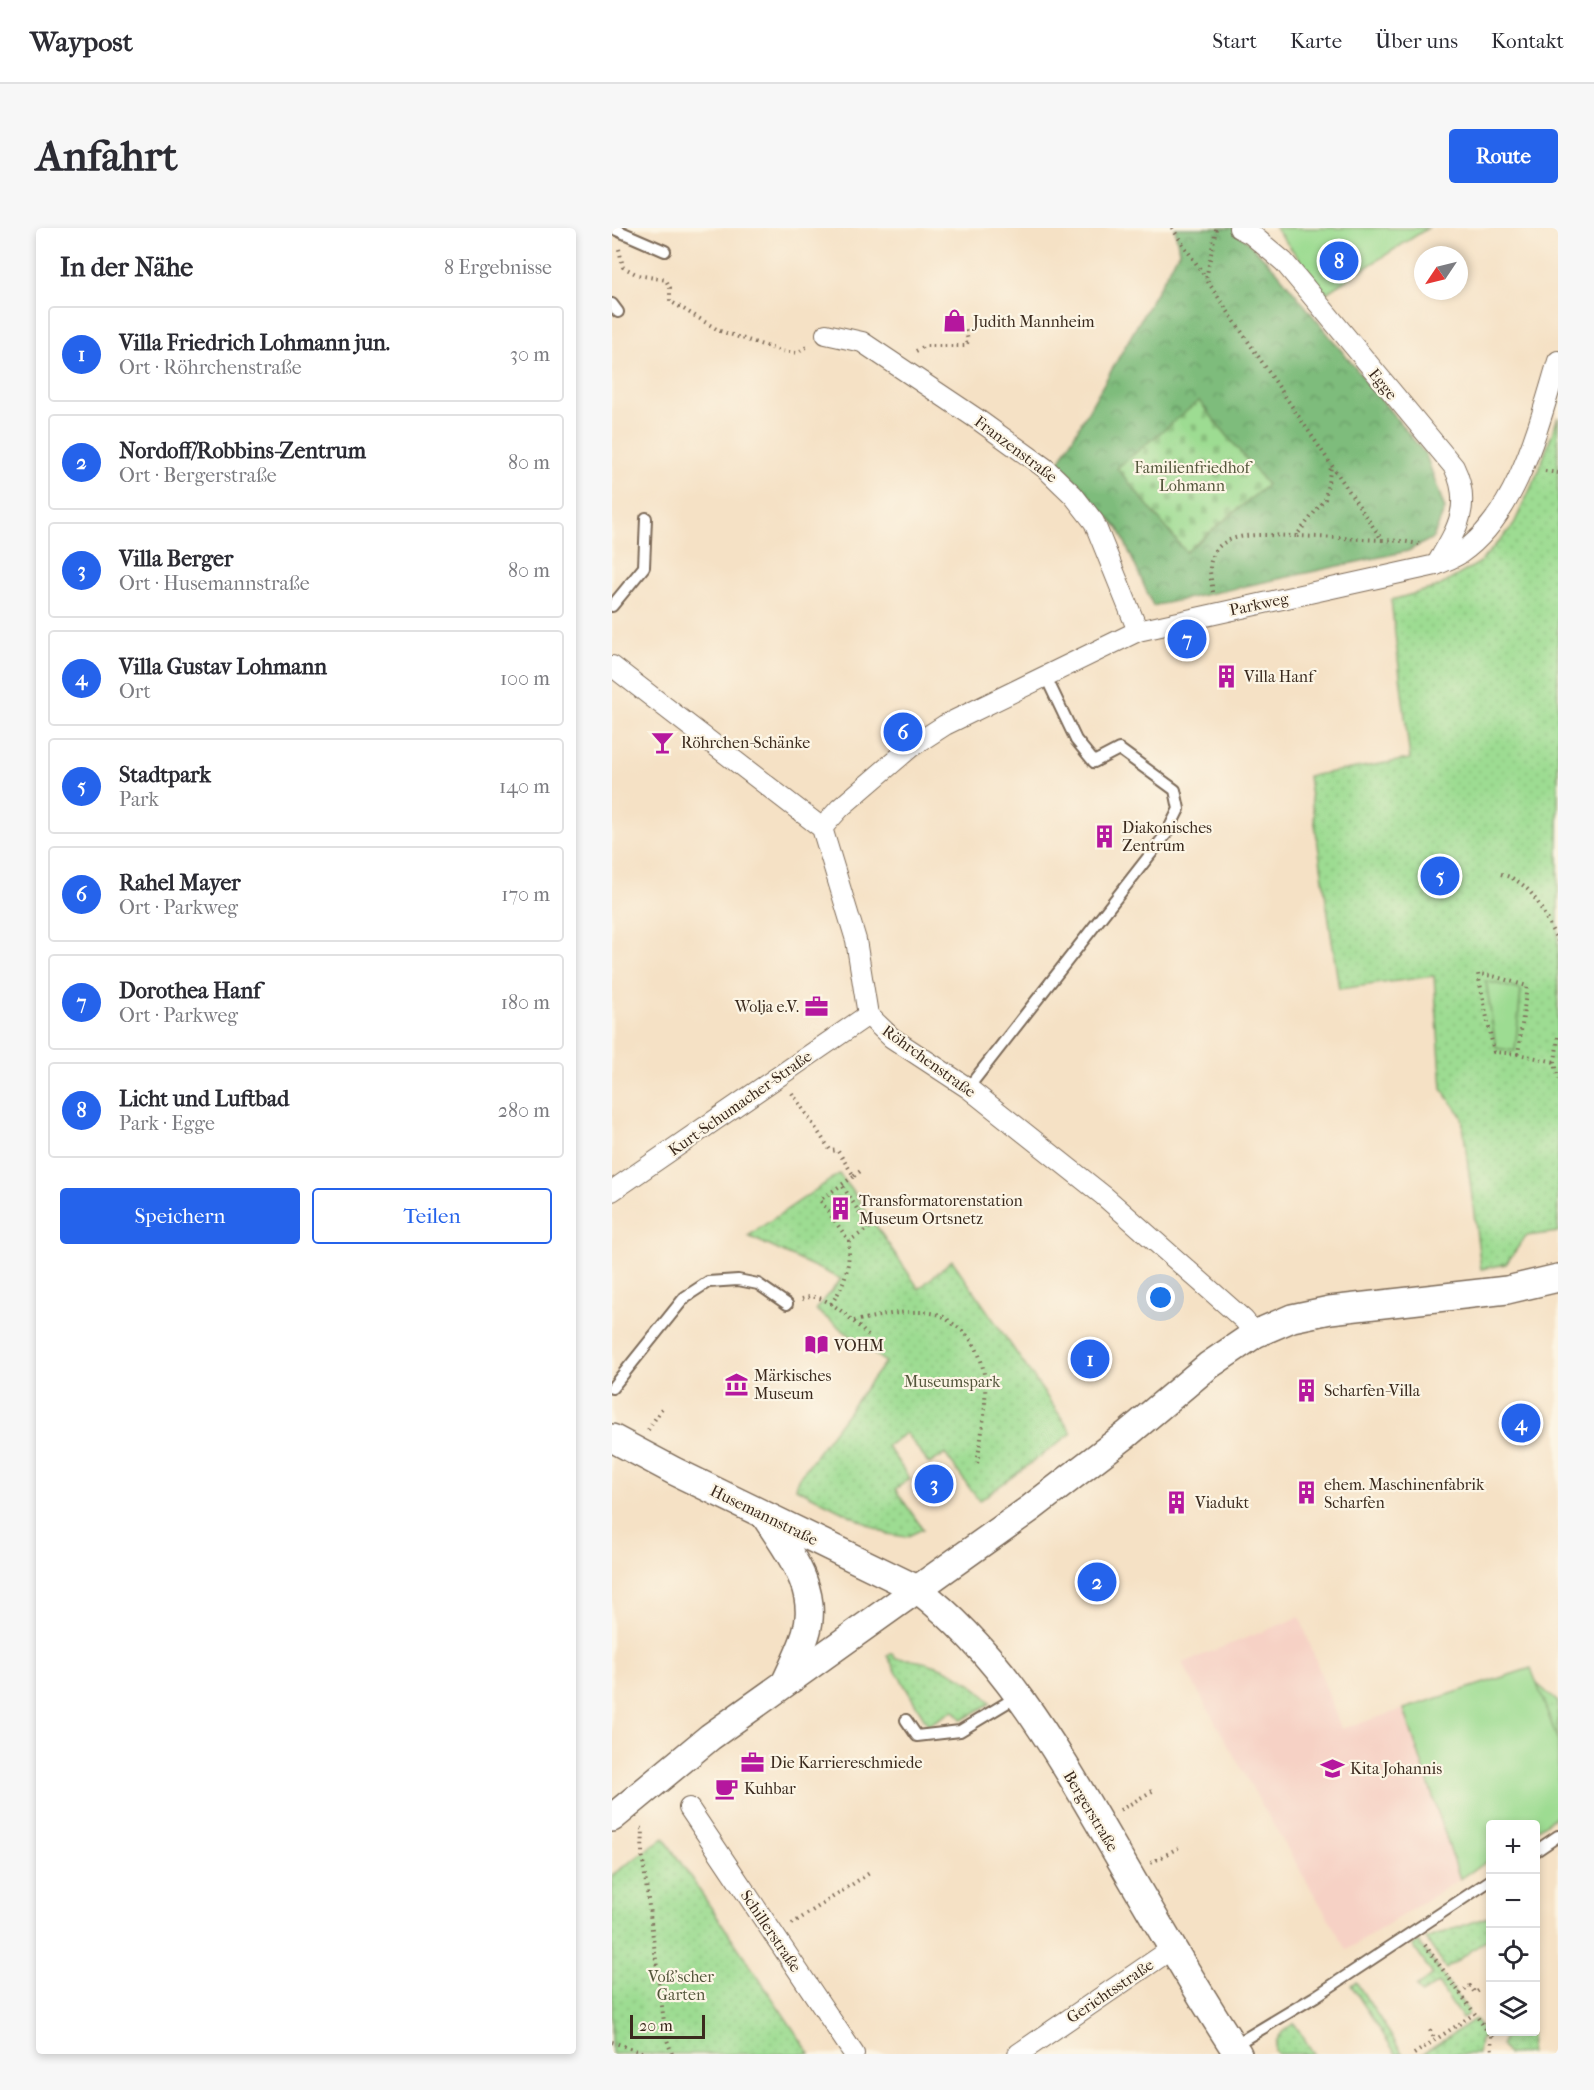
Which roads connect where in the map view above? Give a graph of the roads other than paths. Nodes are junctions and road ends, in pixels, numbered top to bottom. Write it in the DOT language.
graph roads {
  1 [pos="612,228"];
  2 [pos="1239,228"];
  3 [pos="665,251"];
  4 [pos="826,334"];
  5 [pos="1558,361"];
  6 [pos="646,518"];
  7 [pos="1436,565"];
  8 [pos="612,606"];
  9 [pos="1138,631"];
  10 [pos="612,666"];
  11 [pos="1045,675"];
  12 [pos="822,828"];
  13 [pos="868,1015"];
  14 [pos="968,1088"];
  15 [pos="612,1191"];
  16 [pos="1558,1278"];
  17 [pos="787,1304"];
  18 [pos="1255,1334"];
  19 [pos="612,1388"];
  20 [pos="612,1438"];
  21 [pos="765,1516"];
  22 [pos="917,1589"];
  23 [pos="786,1681"];
  24 [pos="1018,1695"];
  25 [pos="906,1720"];
  26 [pos="689,1808"];
  27 [pos="619,1809"];
  28 [pos="1558,1836"];
  29 [pos="1540,1848"];
  30 [pos="1486,1883"];
  31 [pos="1173,1948"];
  32 [pos="1235,2050"];
  33 [pos="854,2054"];
  34 [pos="1018,2054"];
  1 -- 3 [label="lane"];
  2 -- 7 [label="street, Egge"];
  4 -- 9 [label="street, Franzenstraße"];
  5 -- 7 [label="street, Parkweg"];
  6 -- 8 [label="lane"];
  7 -- 9 [label="street, Parkweg"];
  9 -- 11 [label="street, Parkweg"];
  10 -- 12 [label="street"];
  11 -- 12 [label="street, Parkweg"];
  11 -- 14 [label="lane"];
  12 -- 13 [label="street, Röhrchenstraße"];
  13 -- 14 [label="street, Röhrchenstraße"];
  13 -- 15 [label="street, Kurt-Schumacher-Straße"];
  14 -- 18 [label="street, Röhrchenstraße"];
  16 -- 18 [label="main road"];
  17 -- 19 [label="lane"];
  18 -- 22 [label="main road"];
  20 -- 21 [label="main road, Husemannstraße"];
  21 -- 22 [label="main road, Husemannstraße"];
  21 -- 23 [label="main road"];
  22 -- 23 [label="main road"];
  22 -- 24 [label="main road, Bergerstraße"];
  23 -- 27 [label="main road"];
  24 -- 25 [label="lane"];
  24 -- 31 [label="main road, Bergerstraße"];
  26 -- 33 [label="street, Schillerstraße"];
  28 -- 29 [label="lane"];
  30 -- 32 [label="lane"];
  31 -- 32 [label="main road, Bergerstraße"];
  31 -- 34 [label="street, Gerichtsstraße"];
}
